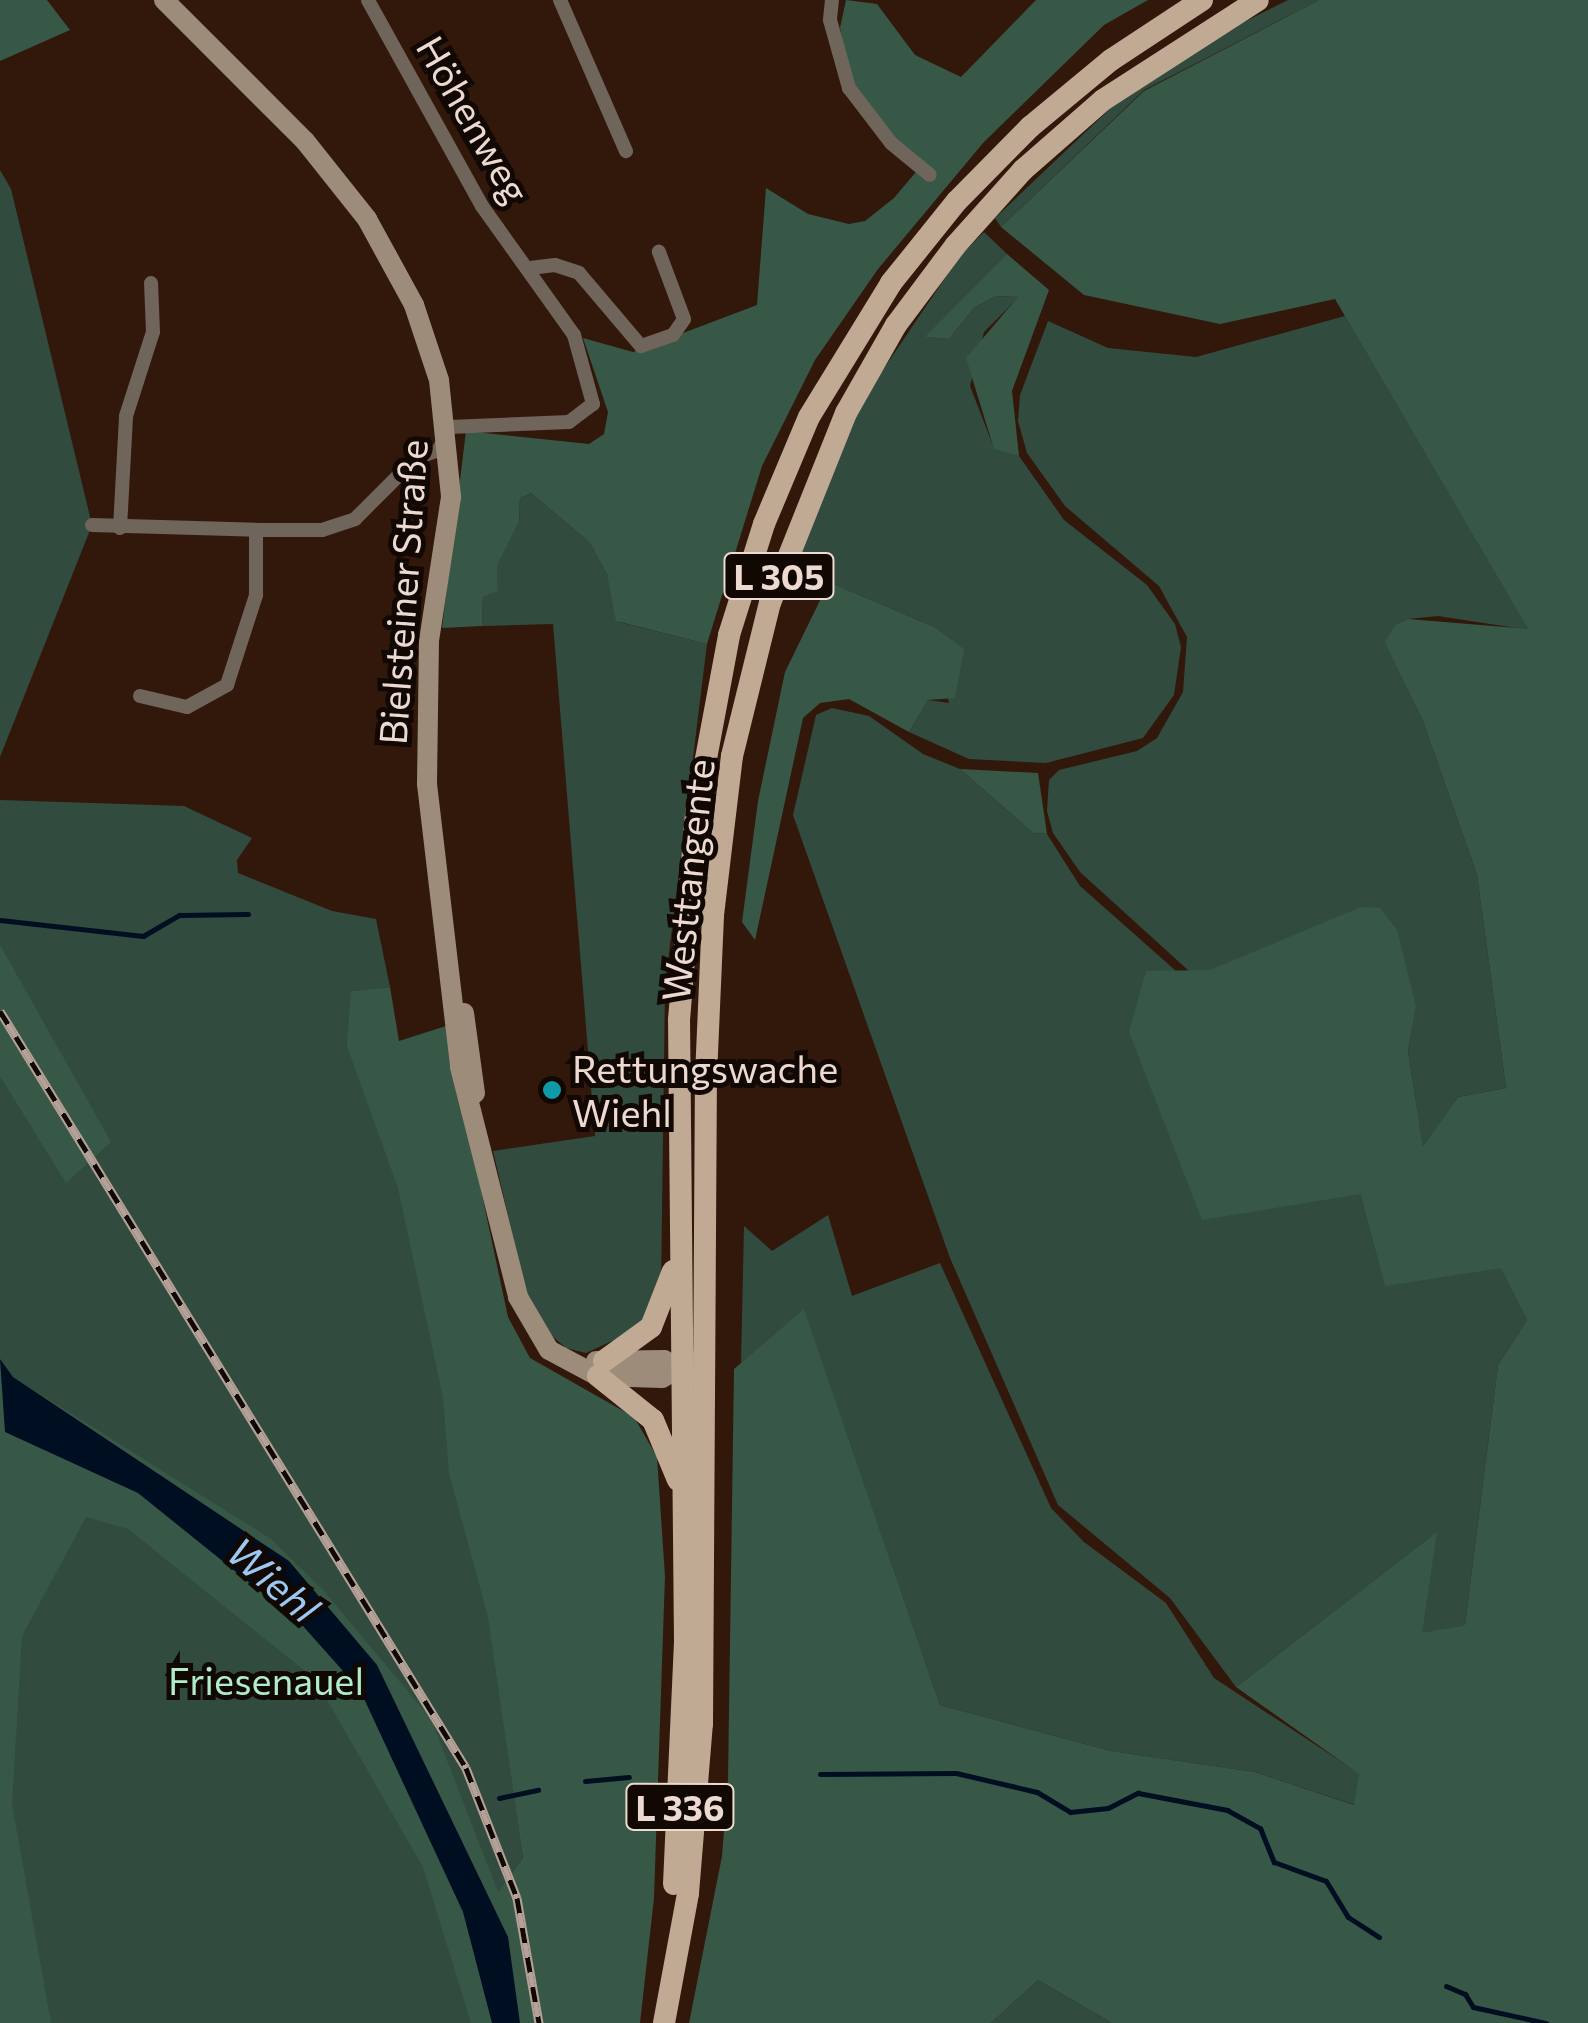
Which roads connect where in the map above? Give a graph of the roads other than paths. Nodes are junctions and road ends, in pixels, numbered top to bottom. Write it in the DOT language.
graph roads {
  1 [pos="164,0"];
  2 [pos="368,0"];
  3 [pos="560,0"];
  4 [pos="832,0"];
  5 [pos="1202,0"];
  6 [pos="1258,0"];
  7 [pos="626,151"];
  8 [pos="930,176"];
  9 [pos="659,252"];
  10 [pos="530,268"];
  11 [pos="150,283"];
  12 [pos="449,427"];
  13 [pos="92,526"];
  14 [pos="120,528"];
  15 [pos="256,530"];
  16 [pos="140,696"];
  17 [pos="680,1244"];
  18 [pos="706,1339"];
  19 [pos="601,1368"];
  20 [pos="683,1369"];
  21 [pos="708,1411"];
  22 [pos="686,1510"];
  23 [pos="661,2023"];
  1 -- 12 [label="main road, Bielsteiner Straße / L 336"];
  2 -- 10 [label="street, Höhenweg"];
  3 -- 7 [label="street"];
  4 -- 8 [label="street"];
  5 -- 17 [label="main road, Westtangente / L 305"];
  6 -- 18 [label="main road, Westtangente / L 305"];
  9 -- 10 [label="street"];
  10 -- 12 [label="street, Höhenweg"];
  11 -- 14 [label="street"];
  12 -- 15 [label="street"];
  12 -- 19 [label="main road, Bielsteiner Straße / L 336"];
  13 -- 14 [label="street"];
  14 -- 15 [label="street"];
  15 -- 16 [label="street"];
  17 -- 19 [label="main road, L 305"];
  17 -- 20 [label="main road, Westtangente / L 305"];
  18 -- 20 [label="main road"];
  18 -- 21 [label="main road, Westtangente / L 305"];
  19 -- 20 [label="main road, L 336"];
  19 -- 22 [label="main road, L 336"];
  20 -- 21 [label="main road"];
  20 -- 22 [label="main road, Westtangente / L 336"];
  21 -- 23 [label="main road, Westtangente / L 336"];
  22 -- 23 [label="main road, Westtangente / L 336"];
}
